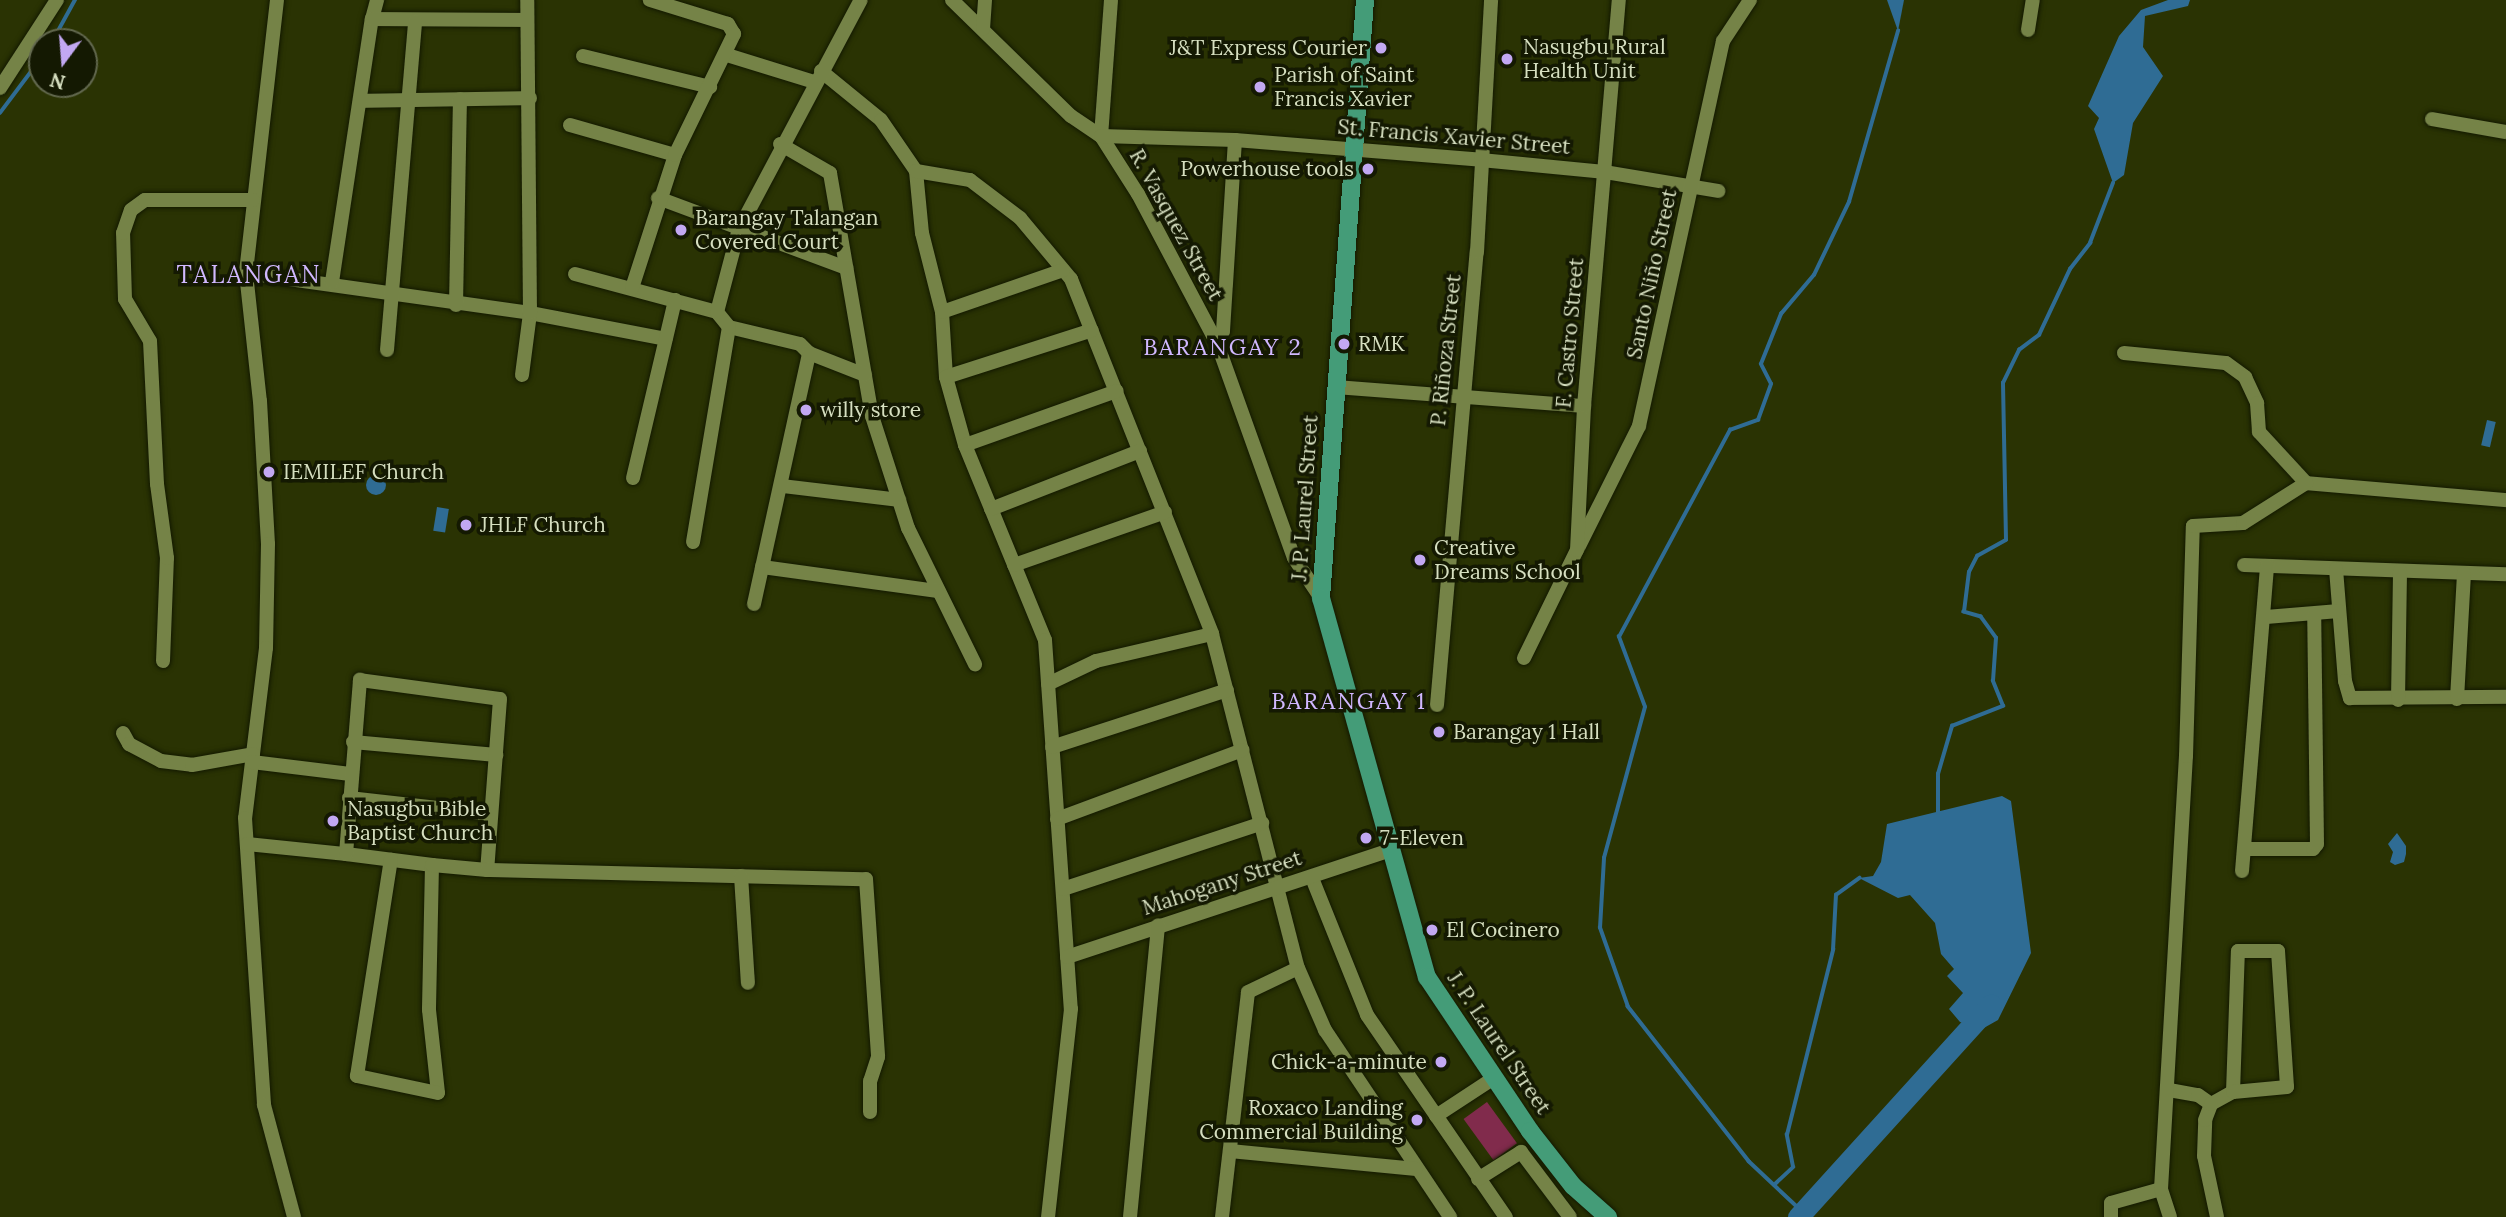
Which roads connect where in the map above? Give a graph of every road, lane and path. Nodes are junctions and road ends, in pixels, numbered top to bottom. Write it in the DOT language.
graph roads {
  1 [pos="57,0"];
  2 [pos="277,0"];
  3 [pos="377,0"];
  4 [pos="527,0"];
  5 [pos="649,0"];
  6 [pos="861,0"];
  7 [pos="953,0"];
  8 [pos="985,0"];
  9 [pos="1111,0"];
  10 [pos="1365,0"];
  11 [pos="1492,0"];
  12 [pos="1619,0"];
  13 [pos="1750,0"];
  14 [pos="2033,0"];
  15 [pos="372,19"];
  16 [pos="526,20"];
  17 [pos="415,21"];
  18 [pos="983,29"];
  19 [pos="2028,30"];
  20 [pos="727,55"];
  21 [pos="583,56"];
  22 [pos="818,77"];
  23 [pos="710,87"];
  24 [pos="0,88"];
  25 [pos="530,98"];
  26 [pos="460,99"];
  27 [pos="408,100"];
  28 [pos="360,101"];
  29 [pos="2432,119"];
  30 [pos="570,125"];
  31 [pos="2506,132"];
  32 [pos="1101,136"];
  33 [pos="1235,140"];
  34 [pos="780,144"];
  35 [pos="1354,149"];
  36 [pos="675,155"];
  37 [pos="1481,160"];
  38 [pos="916,171"];
  39 [pos="1605,172"];
  40 [pos="1692,183"];
  41 [pos="1718,191"];
  42 [pos="658,198"];
  43 [pos="253,200"];
  44 [pos="739,229"];
  45 [pos="846,268"];
  46 [pos="1063,270"];
  47 [pos="246,273"];
  48 [pos="575,274"];
  49 [pos="332,282"];
  50 [pos="632,288"];
  51 [pos="395,292"];
  52 [pos="676,300"];
  53 [pos="456,305"];
  54 [pos="942,312"];
  55 [pos="530,313"];
  56 [pos="718,313"];
  57 [pos="729,327"];
  58 [pos="1092,330"];
  59 [pos="666,339"];
  60 [pos="1217,343"];
  61 [pos="387,350"];
  62 [pos="809,353"];
  63 [pos="2124,353"];
  64 [pos="522,375"];
  65 [pos="865,375"];
  66 [pos="946,377"];
  67 [pos="1336,387"];
  68 [pos="1117,391"];
  69 [pos="1461,398"];
  70 [pos="1584,406"];
  71 [pos="965,445"];
  72 [pos="1140,451"];
  73 [pos="633,478"];
  74 [pos="2306,483"];
  75 [pos="782,486"];
  76 [pos="899,500"];
  77 [pos="2506,500"];
  78 [pos="991,509"];
  79 [pos="1165,512"];
  80 [pos="693,542"];
  81 [pos="1577,550"];
  82 [pos="1014,565"];
  83 [pos="2244,565"];
  84 [pos="2267,566"];
  85 [pos="762,567"];
  86 [pos="2336,569"];
  87 [pos="2400,571"];
  88 [pos="2465,573"];
  89 [pos="2506,574"];
  90 [pos="938,591"];
  91 [pos="1321,598"];
  92 [pos="754,604"];
  93 [pos="2339,611"];
  94 [pos="2314,614"];
  95 [pos="2266,617"];
  96 [pos="1212,634"];
  97 [pos="1524,658"];
  98 [pos="163,661"];
  99 [pos="975,664"];
  100 [pos="1048,684"];
  101 [pos="1227,690"];
  102 [pos="2506,697"];
  103 [pos="2457,699"];
  104 [pos="2398,700"];
  105 [pos="1437,705"];
  106 [pos="123,733"];
  107 [pos="353,742"];
  108 [pos="1052,747"];
  109 [pos="1243,750"];
  110 [pos="496,755"];
  111 [pos="252,758"];
  112 [pos="350,774"];
  113 [pos="349,798"];
  114 [pos="491,814"];
  115 [pos="1058,819"];
  116 [pos="1262,823"];
  117 [pos="247,844"];
  118 [pos="2244,849"];
  119 [pos="1390,850"];
  120 [pos="346,854"];
  121 [pos="391,860"];
  122 [pos="432,865"];
  123 [pos="486,870"];
  124 [pos="2242,871"];
  125 [pos="741,876"];
  126 [pos="1314,883"];
  127 [pos="1279,886"];
  128 [pos="1063,889"];
  129 [pos="1158,925"];
  130 [pos="1068,957"];
  131 [pos="1298,968"];
  132 [pos="748,983"];
  133 [pos="1494,1078"];
  134 [pos="2169,1090"];
  135 [pos="2233,1092"];
  136 [pos="2211,1104"];
  137 [pos="870,1112"];
  138 [pos="1436,1116"];
  139 [pos="1230,1151"];
  140 [pos="1416,1169"];
  141 [pos="1478,1179"];
  142 [pos="2161,1189"];
  143 [pos="1448,1216"];
  144 [pos="294,1217"];
  145 [pos="1048,1217"];
  146 [pos="1130,1217"];
  147 [pos="1222,1217"];
  148 [pos="1506,1217"];
  149 [pos="1570,1217"];
  150 [pos="1608,1217"];
  151 [pos="2111,1217"];
  152 [pos="2170,1217"];
  153 [pos="2217,1217"];
  1 -- 24 [label="street"];
  2 -- 43 [label="street"];
  3 -- 15 [label="street"];
  4 -- 16 [label="street"];
  5 -- 20 [label="street"];
  6 -- 22 [label="street"];
  7 -- 18 [label="street, R. Vasquez Street"];
  8 -- 18 [label="street"];
  9 -- 32 [label="street"];
  10 -- 35 [label="main road, J. P. Laurel Street"];
  11 -- 37 [label="street, P. Riñoza Street"];
  12 -- 39 [label="street, F. Castro Street"];
  13 -- 40 [label="street, Santo Niño Street"];
  14 -- 19 [label="street"];
  15 -- 17 [label="street"];
  15 -- 28 [label="street"];
  16 -- 17 [label="street"];
  16 -- 25 [label="street"];
  17 -- 27 [label="street"];
  18 -- 32 [label="street, R. Vasquez Street"];
  20 -- 22 [label="street"];
  20 -- 23 [label="street"];
  21 -- 23 [label="street"];
  22 -- 34 [label="street"];
  22 -- 38 [label="street"];
  23 -- 36 [label="street"];
  25 -- 26 [label="street"];
  25 -- 55 [label="street"];
  26 -- 27 [label="street"];
  26 -- 53 [label="street"];
  27 -- 28 [label="street"];
  27 -- 51 [label="street"];
  28 -- 49 [label="street"];
  29 -- 31 [label="street"];
  30 -- 36 [label="street"];
  32 -- 33 [label="street, St. Francis Xavier Street"];
  32 -- 60 [label="street, R. Vasquez Street"];
  33 -- 35 [label="street, St. Francis Xavier Street"];
  33 -- 60 [label="street"];
  34 -- 44 [label="street"];
  34 -- 45 [label="street"];
  35 -- 37 [label="street, St. Francis Xavier Street"];
  35 -- 67 [label="main road, J. P. Laurel Street"];
  36 -- 42 [label="street"];
  37 -- 39 [label="street, St. Francis Xavier Street"];
  37 -- 69 [label="street, P. Riñoza Street"];
  38 -- 46 [label="street"];
  38 -- 54 [label="street"];
  39 -- 40 [label="street, St. Francis Xavier Street"];
  39 -- 70 [label="street, F. Castro Street"];
  40 -- 41 [label="street, St. Francis Xavier Street"];
  40 -- 81 [label="street, Santo Niño Street"];
  42 -- 44 [label="street"];
  42 -- 50 [label="street"];
  43 -- 47 [label="street"];
  43 -- 98 [label="street"];
  44 -- 45 [label="street"];
  44 -- 56 [label="street"];
  45 -- 65 [label="street"];
  46 -- 54 [label="street"];
  46 -- 58 [label="street"];
  47 -- 49 [label="street"];
  47 -- 111 [label="street"];
  48 -- 50 [label="street"];
  49 -- 51 [label="street"];
  50 -- 52 [label="street"];
  51 -- 53 [label="street"];
  51 -- 61 [label="street"];
  52 -- 56 [label="street"];
  52 -- 59 [label="street"];
  53 -- 55 [label="street"];
  54 -- 66 [label="street"];
  55 -- 59 [label="street"];
  55 -- 64 [label="street"];
  56 -- 57 [label="street"];
  57 -- 62 [label="street"];
  57 -- 80 [label="street"];
  58 -- 66 [label="street"];
  58 -- 68 [label="street"];
  59 -- 73 [label="street"];
  60 -- 91 [label="street, R. Vasquez Street"];
  62 -- 65 [label="street"];
  62 -- 75 [label="street"];
  63 -- 74 [label="street"];
  65 -- 76 [label="street"];
  66 -- 71 [label="street"];
  67 -- 69 [label="street"];
  67 -- 91 [label="main road, J. P. Laurel Street"];
  68 -- 71 [label="street"];
  68 -- 72 [label="street"];
  69 -- 70 [label="street"];
  69 -- 105 [label="street, P. Riñoza Street"];
  70 -- 81 [label="street, F. Castro Street"];
  71 -- 78 [label="street"];
  72 -- 78 [label="street"];
  72 -- 79 [label="street"];
  74 -- 77 [label="street"];
  74 -- 134 [label="street"];
  75 -- 76 [label="street"];
  75 -- 85 [label="street"];
  76 -- 90 [label="street"];
  78 -- 82 [label="street"];
  79 -- 82 [label="street"];
  79 -- 96 [label="street"];
  81 -- 97 [label="street, F. Castro Street"];
  82 -- 100 [label="street"];
  83 -- 84 [label="street"];
  84 -- 86 [label="street"];
  84 -- 95 [label="street"];
  85 -- 90 [label="street"];
  85 -- 92 [label="street"];
  86 -- 87 [label="street"];
  86 -- 93 [label="street"];
  87 -- 88 [label="street"];
  87 -- 104 [label="street"];
  88 -- 89 [label="street"];
  88 -- 103 [label="street"];
  90 -- 99 [label="street"];
  91 -- 119 [label="main road, J. P. Laurel Street"];
  93 -- 94 [label="street"];
  93 -- 104 [label="street"];
  94 -- 95 [label="street"];
  94 -- 118 [label="street"];
  95 -- 118 [label="street"];
  96 -- 100 [label="street"];
  96 -- 101 [label="street"];
  100 -- 108 [label="street"];
  101 -- 108 [label="street"];
  101 -- 109 [label="street"];
  102 -- 103 [label="street"];
  103 -- 104 [label="street"];
  106 -- 111 [label="street"];
  107 -- 110 [label="street"];
  107 -- 110 [label="street"];
  107 -- 112 [label="street"];
  108 -- 115 [label="street"];
  109 -- 115 [label="street"];
  109 -- 116 [label="street"];
  110 -- 114 [label="street"];
  111 -- 112 [label="street"];
  111 -- 117 [label="street"];
  112 -- 113 [label="street"];
  113 -- 114 [label="street"];
  113 -- 120 [label="street"];
  114 -- 123 [label="street"];
  115 -- 128 [label="street"];
  116 -- 127 [label="street"];
  116 -- 128 [label="street"];
  117 -- 120 [label="street"];
  117 -- 144 [label="street"];
  118 -- 124 [label="street"];
  119 -- 127 [label="street, Mahogany Street"];
  119 -- 133 [label="main road, J. P. Laurel Street"];
  120 -- 121 [label="street"];
  121 -- 122 [label="street"];
  121 -- 122 [label="street"];
  122 -- 123 [label="street"];
  123 -- 125 [label="street"];
  125 -- 132 [label="street"];
  125 -- 137 [label="street"];
  126 -- 138 [label="street"];
  127 -- 129 [label="street, Mahogany Street"];
  127 -- 131 [label="street"];
  128 -- 130 [label="street"];
  129 -- 130 [label="street, Mahogany Street"];
  129 -- 146 [label="street"];
  130 -- 145 [label="street"];
  131 -- 139 [label="street"];
  131 -- 140 [label="street"];
  133 -- 138 [label="street"];
  133 -- 150 [label="main road, J. P. Laurel Street"];
  134 -- 136 [label="street"];
  134 -- 142 [label="street"];
  135 -- 135 [label="street"];
  135 -- 136 [label="street"];
  136 -- 153 [label="street"];
  138 -- 141 [label="street"];
  139 -- 140 [label="street"];
  139 -- 147 [label="street"];
  140 -- 143 [label="street"];
  141 -- 148 [label="street"];
  141 -- 149 [label="street"];
  142 -- 151 [label="street"];
  142 -- 152 [label="street"];
}
